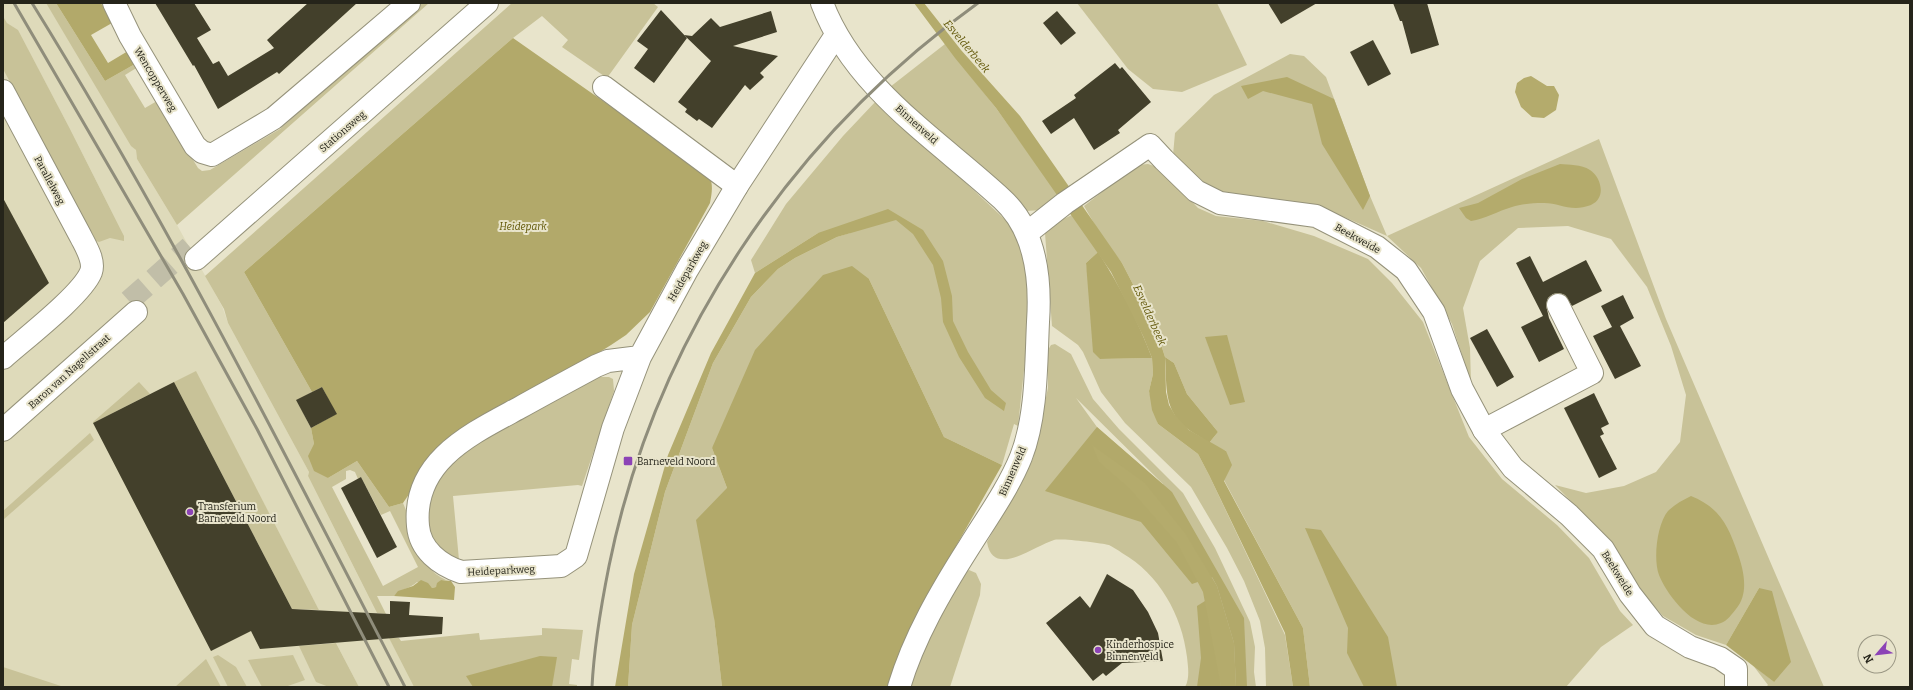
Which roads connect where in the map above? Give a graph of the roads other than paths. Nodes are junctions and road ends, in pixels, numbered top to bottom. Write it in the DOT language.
graph roads {
  1 [pos="114,3"];
  2 [pos="409,3"];
  3 [pos="466,3"];
  4 [pos="487,3"];
  5 [pos="822,3"];
  6 [pos="836,35"];
  7 [pos="604,87"];
  8 [pos="3,91"];
  9 [pos="737,186"];
  10 [pos="1027,233"];
  11 [pos="1558,305"];
  12 [pos="640,357"];
  13 [pos="3,358"];
  14 [pos="3,414"];
  15 [pos="3,430"];
  16 [pos="1484,430"];
  17 [pos="899,687"];
  18 [pos="1736,687"];
  1 -- 2 [label="street, Wencopperweg"];
  3 -- 4 [label="street, Stationsweg"];
  5 -- 6 [label="street, Binnenveld"];
  6 -- 9 [label="street, Heideparkweg"];
  6 -- 10 [label="street, Binnenveld"];
  7 -- 9 [label="street"];
  8 -- 13 [label="street, Parallelweg"];
  9 -- 12 [label="street, Heideparkweg"];
  10 -- 16 [label="street, Beekweide"];
  10 -- 17 [label="street, Binnenveld"];
  11 -- 16 [label="street"];
  12 -- 12 [label="street, Heideparkweg"];
  14 -- 15 [label="street, Baron van Nagellstraat"];
  16 -- 18 [label="street, Beekweide"];
}
